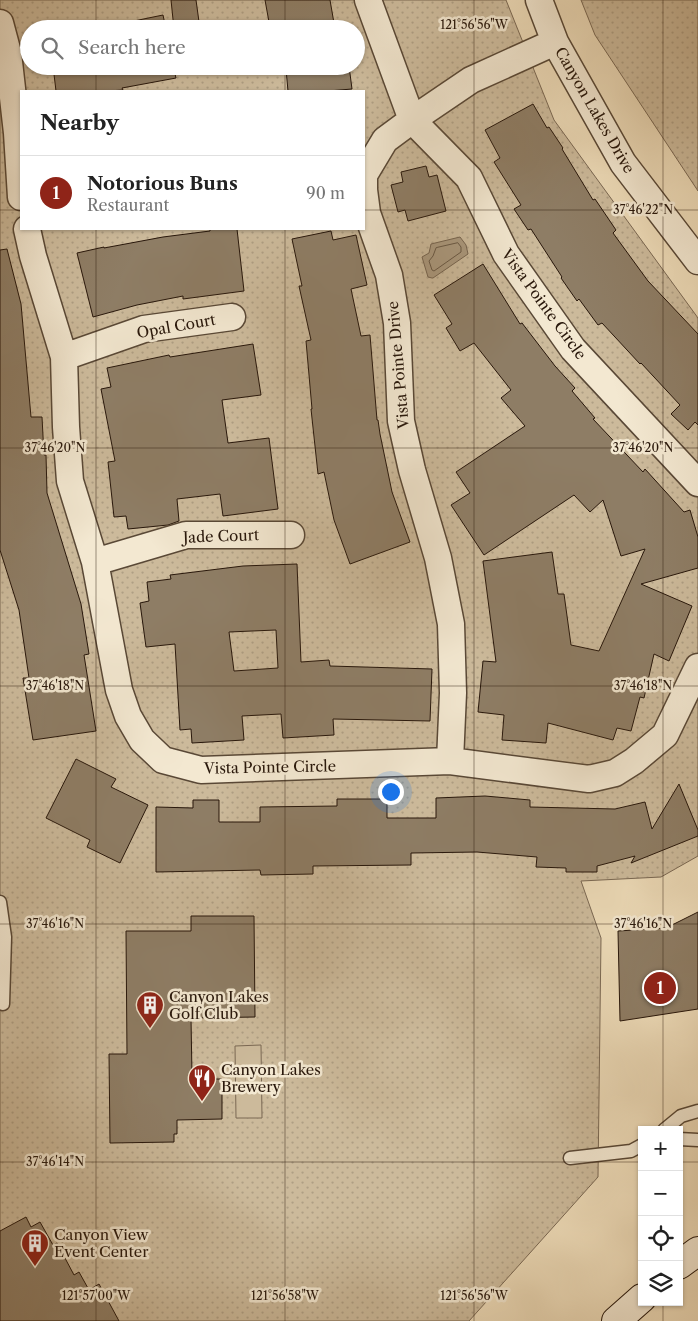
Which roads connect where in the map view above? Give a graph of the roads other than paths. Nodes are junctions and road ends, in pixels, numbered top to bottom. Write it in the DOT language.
graph roads {
  1 [pos="368,0"];
  2 [pos="539,0"];
  3 [pos="0,23"];
  4 [pos="555,42"];
  5 [pos="412,120"];
  6 [pos="19,132"];
  7 [pos="20,164"];
  8 [pos="365,173"];
  9 [pos="365,198"];
  10 [pos="28,230"];
  11 [pos="698,261"];
  12 [pos="232,317"];
  13 [pos="64,357"];
  14 [pos="698,483"];
  15 [pos="291,535"];
  16 [pos="95,562"];
  17 [pos="698,667"];
  18 [pos="450,761"];
  19 [pos="0,902"];
  20 [pos="3,1004"];
  21 [pos="698,1110"];
  22 [pos="669,1126"];
  23 [pos="683,1139"];
  24 [pos="698,1140"];
  25 [pos="638,1147"];
  26 [pos="570,1158"];
  27 [pos="698,1251"];
  28 [pos="683,1262"];
  29 [pos="638,1302"];
  30 [pos="616,1321"];
  1 -- 5 [label="street, Vista Pointe Circle"];
  2 -- 4 [label="street, Canyon Lakes Drive"];
  3 -- 6 [label="street"];
  4 -- 5 [label="street, Vista Pointe Drive"];
  4 -- 11 [label="street, Canyon Lakes Drive"];
  5 -- 8 [label="street, Vista Pointe Drive"];
  5 -- 14 [label="street, Vista Pointe Circle"];
  6 -- 7 [label="street"];
  9 -- 18 [label="street, Vista Pointe Drive"];
  10 -- 13 [label="street, Vista Pointe Circle"];
  12 -- 13 [label="street, Opal Court"];
  13 -- 16 [label="street, Vista Pointe Circle"];
  15 -- 16 [label="street, Jade Court"];
  16 -- 18 [label="street, Vista Pointe Circle"];
  17 -- 18 [label="street, Vista Pointe Circle"];
  19 -- 20 [label="lane"];
  21 -- 22 [label="lane"];
  23 -- 24 [label="lane"];
  25 -- 26 [label="lane"];
  27 -- 28 [label="main road"];
  29 -- 30 [label="main road"];
}
